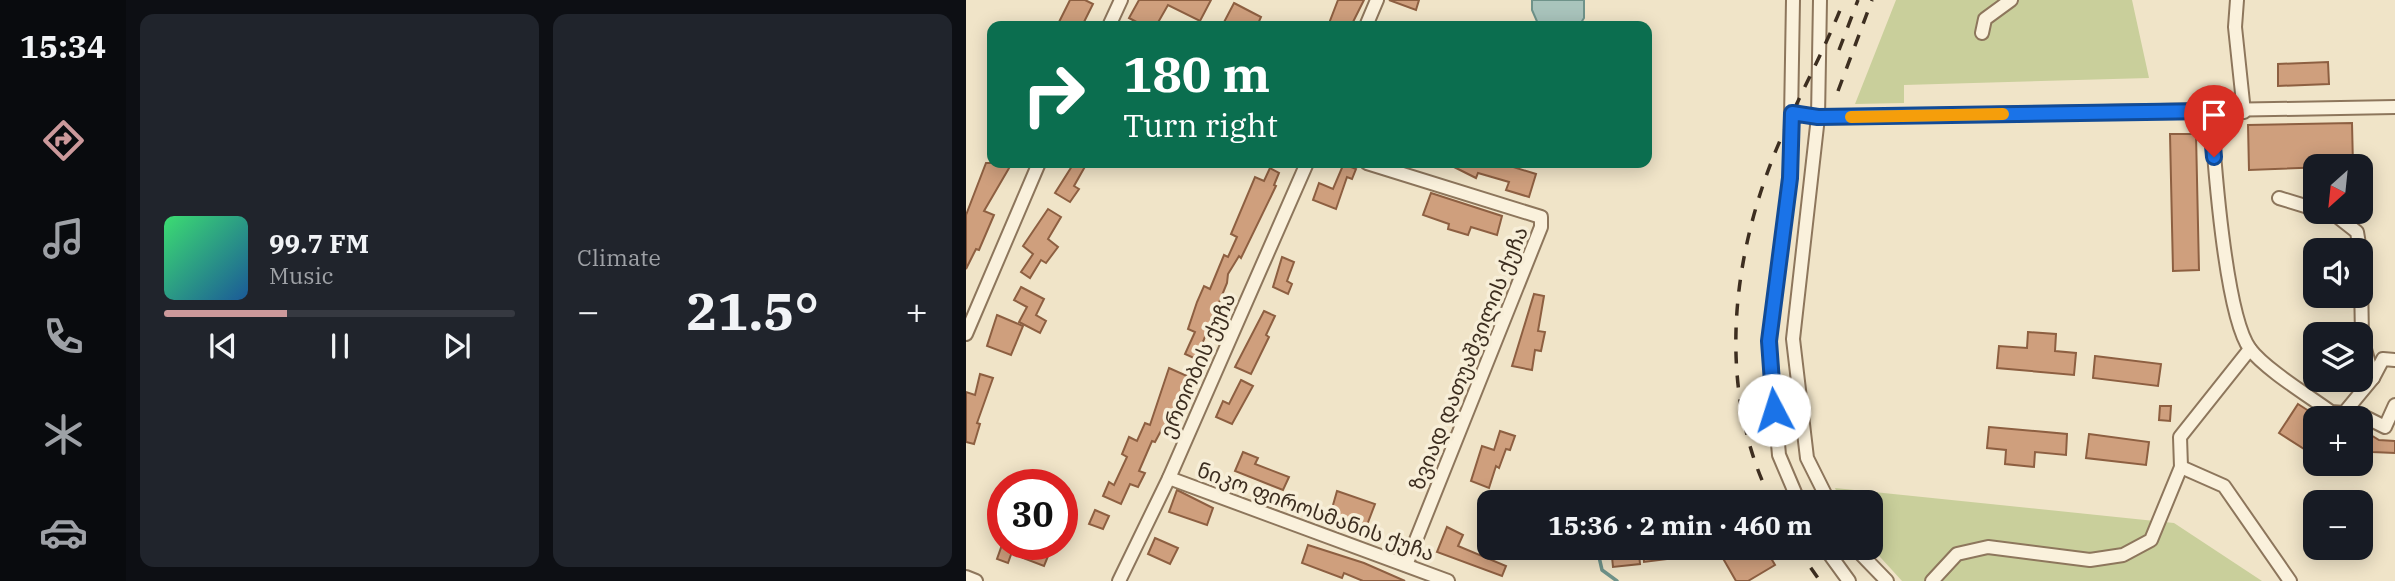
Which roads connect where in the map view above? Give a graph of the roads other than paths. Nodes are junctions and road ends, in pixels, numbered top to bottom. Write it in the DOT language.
graph roads {
  1 [pos="1121,0"];
  2 [pos="1377,0"];
  3 [pos="1793,0"];
  4 [pos="1820,0"];
  5 [pos="2011,0"];
  6 [pos="2237,0"];
  7 [pos="1111,21"];
  8 [pos="1368,21"];
  9 [pos="1982,33"];
  10 [pos="2395,107"];
  11 [pos="2210,111"];
  12 [pos="2244,112"];
  13 [pos="1792,113"];
  14 [pos="1818,117"];
  15 [pos="1037,168"];
  16 [pos="1305,168"];
  17 [pos="1383,168"];
  18 [pos="2279,198"];
  19 [pos="2303,205"];
  20 [pos="2347,224"];
  21 [pos="2358,238"];
  22 [pos="966,334"];
  23 [pos="2250,349"];
  24 [pos="2395,360"];
  25 [pos="2373,378"];
  26 [pos="2303,391"];
  27 [pos="2305,392"];
  28 [pos="2361,392"];
  29 [pos="2395,405"];
  30 [pos="2373,421"];
  31 [pos="2180,467"];
  32 [pos="1169,478"];
  33 [pos="1794,490"];
  34 [pos="1823,490"];
  35 [pos="1834,560"];
  36 [pos="1867,560"];
  37 [pos="1406,565"];
  38 [pos="966,577"];
  39 [pos="976,581"];
  40 [pos="1119,581"];
  41 [pos="1448,581"];
  42 [pos="1849,581"];
  43 [pos="1887,581"];
  44 [pos="1932,581"];
  45 [pos="2290,581"];
  1 -- 7 [label="street"];
  2 -- 8 [label="street"];
  3 -- 13 [label="street"];
  4 -- 14 [label="street"];
  5 -- 9 [label="street"];
  6 -- 12 [label="street"];
  10 -- 12 [label="street"];
  11 -- 12 [label="street"];
  11 -- 14 [label="street"];
  11 -- 23 [label="street"];
  13 -- 14 [label="street"];
  13 -- 33 [label="street"];
  14 -- 34 [label="street"];
  15 -- 22 [label="street"];
  16 -- 32 [label="street, ერთობის ქუჩა"];
  17 -- 37 [label="street, ზვიად დათუაშვილის ქუჩა"];
  18 -- 19 [label="street"];
  20 -- 21 [label="street"];
  23 -- 26 [label="street"];
  23 -- 31 [label="street"];
  24 -- 25 [label="street"];
  27 -- 28 [label="street"];
  29 -- 30 [label="street"];
  31 -- 44 [label="street"];
  31 -- 45 [label="street"];
  32 -- 37 [label="street, ნიკო ფიროსმანის ქუჩა"];
  32 -- 40 [label="street, ერთობის ქუჩა"];
  35 -- 42 [label="street"];
  36 -- 43 [label="street"];
  37 -- 41 [label="street, ნიკო ფიროსმანის ქუჩა"];
  38 -- 39 [label="street"];
}
